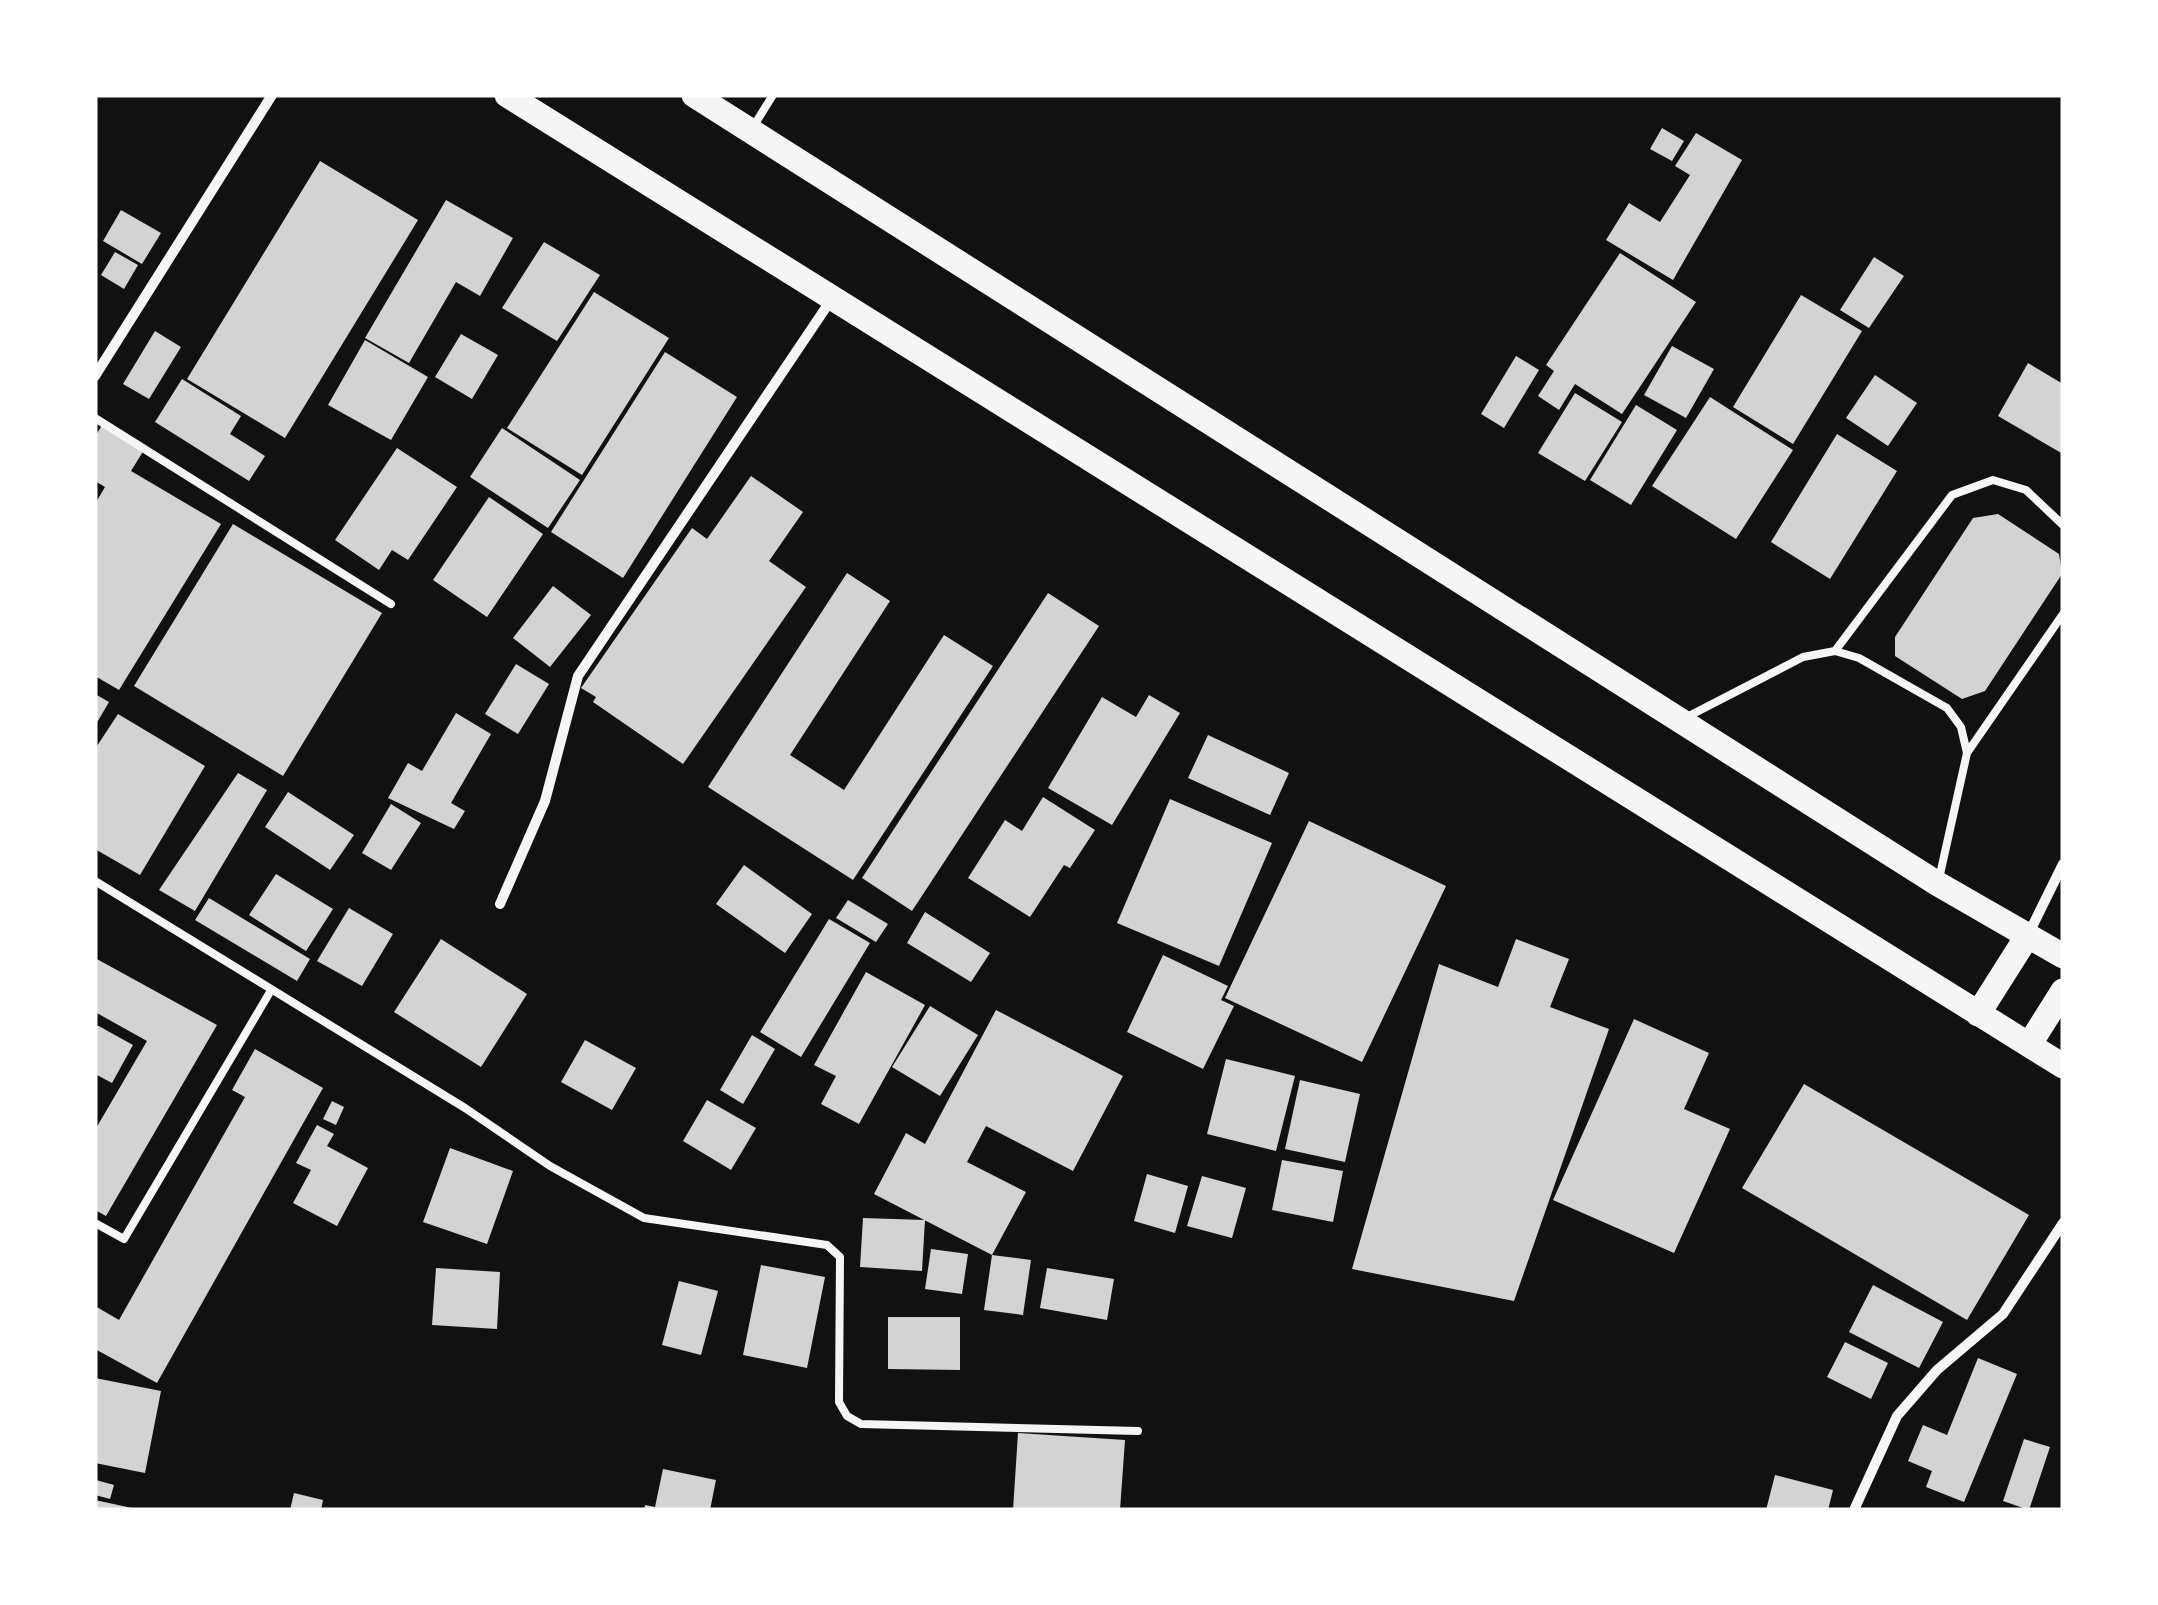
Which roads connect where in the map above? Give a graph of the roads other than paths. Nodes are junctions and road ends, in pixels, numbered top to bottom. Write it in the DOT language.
graph roads {
  1 [pos="272,95"];
  2 [pos="507,95"];
  3 [pos="694,95"];
  4 [pos="773,95"];
  5 [pos="751,131"];
  6 [pos="831,299"];
  7 [pos="95,376"];
  8 [pos="95,418"];
  9 [pos="2063,525"];
  10 [pos="392,604"];
  11 [pos="2063,614"];
  12 [pos="1835,651"];
  13 [pos="1680,720"];
  14 [pos="1967,753"];
  15 [pos="2063,864"];
  16 [pos="95,882"];
  17 [pos="1938,884"];
  18 [pos="500,904"];
  19 [pos="2028,935"];
  20 [pos="2063,956"];
  21 [pos="2063,991"];
  22 [pos="270,992"];
  23 [pos="1978,1014"];
  24 [pos="2029,1045"];
  25 [pos="2063,1066"];
  26 [pos="95,1223"];
  27 [pos="2063,1224"];
  28 [pos="1138,1431"];
  29 [pos="1854,1510"];
  1 -- 7 [label="street"];
  2 -- 6 [label="main road"];
  3 -- 5 [label="main road"];
  4 -- 5 [label="lane"];
  5 -- 13 [label="main road"];
  6 -- 18 [label="street"];
  6 -- 23 [label="main road"];
  8 -- 10 [label="lane"];
  9 -- 12 [label="lane"];
  11 -- 14 [label="lane"];
  12 -- 13 [label="lane"];
  12 -- 14 [label="lane"];
  13 -- 17 [label="main road"];
  14 -- 17 [label="lane"];
  15 -- 19 [label="street"];
  16 -- 22 [label="lane"];
  17 -- 19 [label="main road"];
  19 -- 20 [label="main road"];
  19 -- 23 [label="main road"];
  21 -- 24 [label="main road"];
  22 -- 26 [label="lane"];
  22 -- 28 [label="lane"];
  23 -- 24 [label="main road"];
  24 -- 25 [label="main road"];
  27 -- 29 [label="street"];
}
